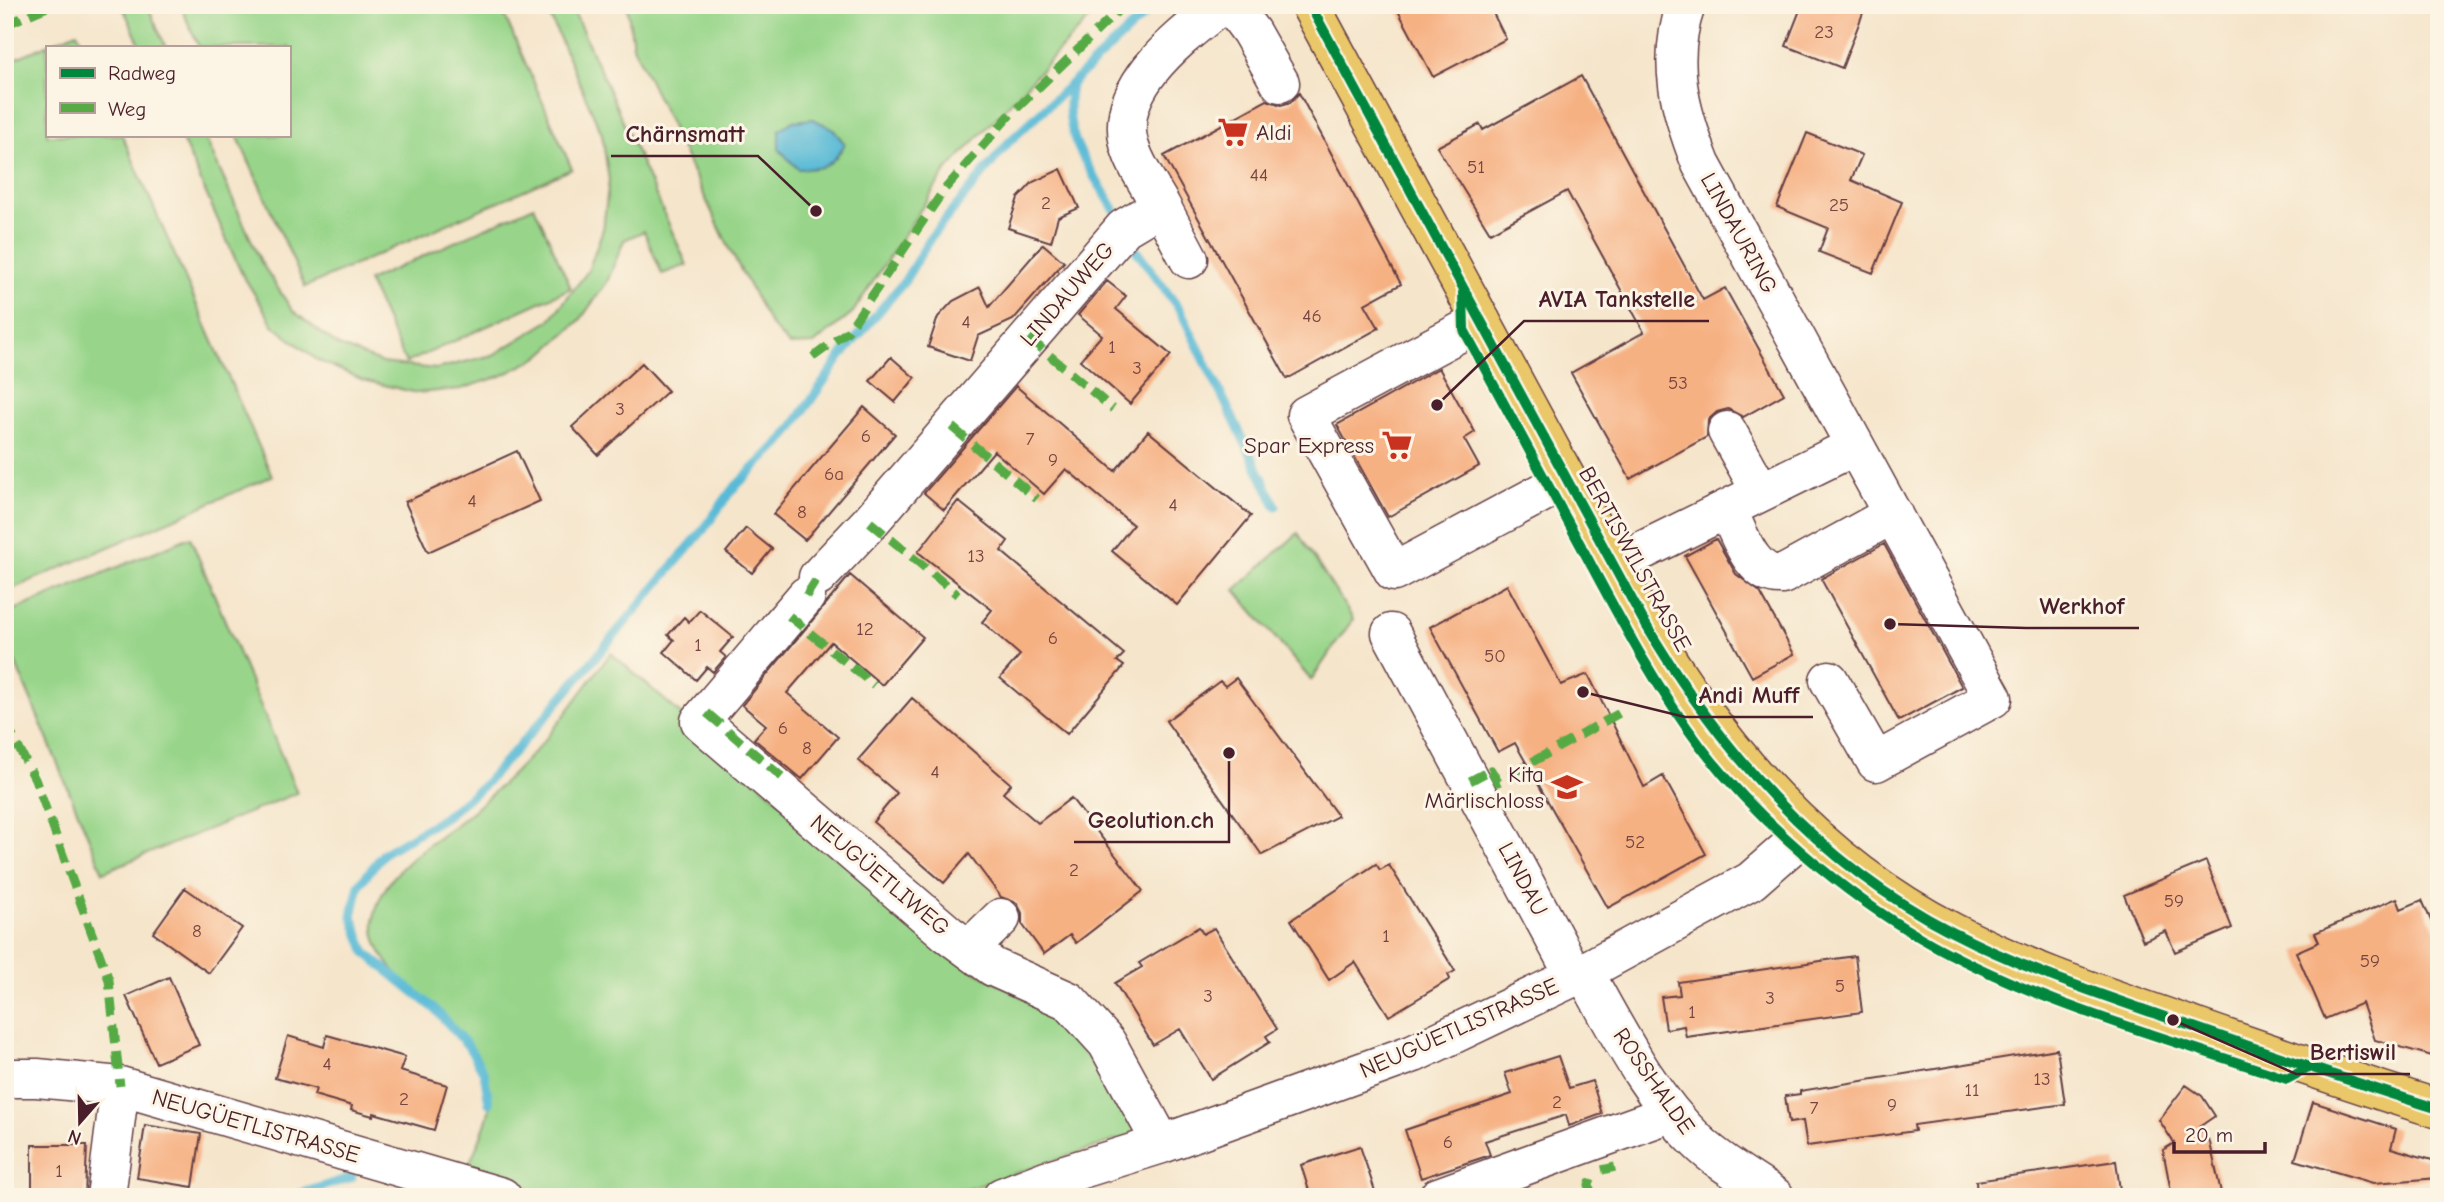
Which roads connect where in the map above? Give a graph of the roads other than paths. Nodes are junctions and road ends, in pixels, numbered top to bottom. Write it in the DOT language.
graph roads {
  1 [pos="1221,5"];
  2 [pos="1231,5"];
  3 [pos="1310,5"];
  4 [pos="1686,5"];
  5 [pos="1280,83"];
  6 [pos="1161,206"];
  7 [pos="1189,259"];
  8 [pos="1481,321"];
  9 [pos="1727,431"];
  10 [pos="1854,446"];
  11 [pos="1566,480"];
  12 [pos="1761,492"];
  13 [pos="1727,509"];
  14 [pos="1893,514"];
  15 [pos="1613,565"];
  16 [pos="812,586"];
  17 [pos="1391,633"];
  18 [pos="1829,680"];
  19 [pos="1808,831"];
  20 [pos="1001,918"];
  21 [pos="969,949"];
  22 [pos="1580,974"];
  23 [pos="5,1078"];
  24 [pos="120,1086"];
  25 [pos="2439,1109"];
  26 [pos="1671,1113"];
  27 [pos="1162,1144"];
  28 [pos="401,1183"];
  29 [pos="106,1197"];
  30 [pos="502,1197"];
  31 [pos="1002,1197"];
  32 [pos="1437,1197"];
  33 [pos="1775,1197"];
  1 -- 6 [label="street"];
  2 -- 5 [label="street"];
  3 -- 8 [label="main road, BERTISWILSTRASSE"];
  4 -- 10 [label="street, LINDAURING"];
  6 -- 7 [label="street"];
  6 -- 16 [label="street, LINDAUWEG"];
  8 -- 11 [label="main road, BERTISWILSTRASSE"];
  8 -- 11 [label="street"];
  9 -- 12 [label="street"];
  10 -- 12 [label="street"];
  10 -- 14 [label="street, LINDAURING"];
  11 -- 15 [label="main road, BERTISWILSTRASSE"];
  12 -- 13 [label="street"];
  13 -- 14 [label="street"];
  13 -- 15 [label="street"];
  14 -- 18 [label="street, LINDAURING"];
  15 -- 19 [label="main road, BERTISWILSTRASSE"];
  16 -- 21 [label="street, NEUGÜETLIWEG"];
  17 -- 22 [label="street, LINDAU"];
  19 -- 22 [label="street, NEUGÜETLISTRASSE"];
  19 -- 25 [label="main road, BERTISWILSTRASSE"];
  20 -- 21 [label="street"];
  21 -- 27 [label="street, NEUGÜETLIWEG"];
  22 -- 26 [label="street, ROSSHALDE"];
  22 -- 27 [label="street, NEUGÜETLISTRASSE"];
  23 -- 24 [label="street, NEUGÜETLISTRASSE"];
  24 -- 28 [label="street, NEUGÜETLISTRASSE"];
  24 -- 29 [label="street"];
  26 -- 32 [label="street"];
  26 -- 33 [label="street, ROSSHALDE"];
  27 -- 31 [label="street, NEUGÜETLISTRASSE"];
  28 -- 30 [label="street, NEUGÜETLISTRASSE"];
}
